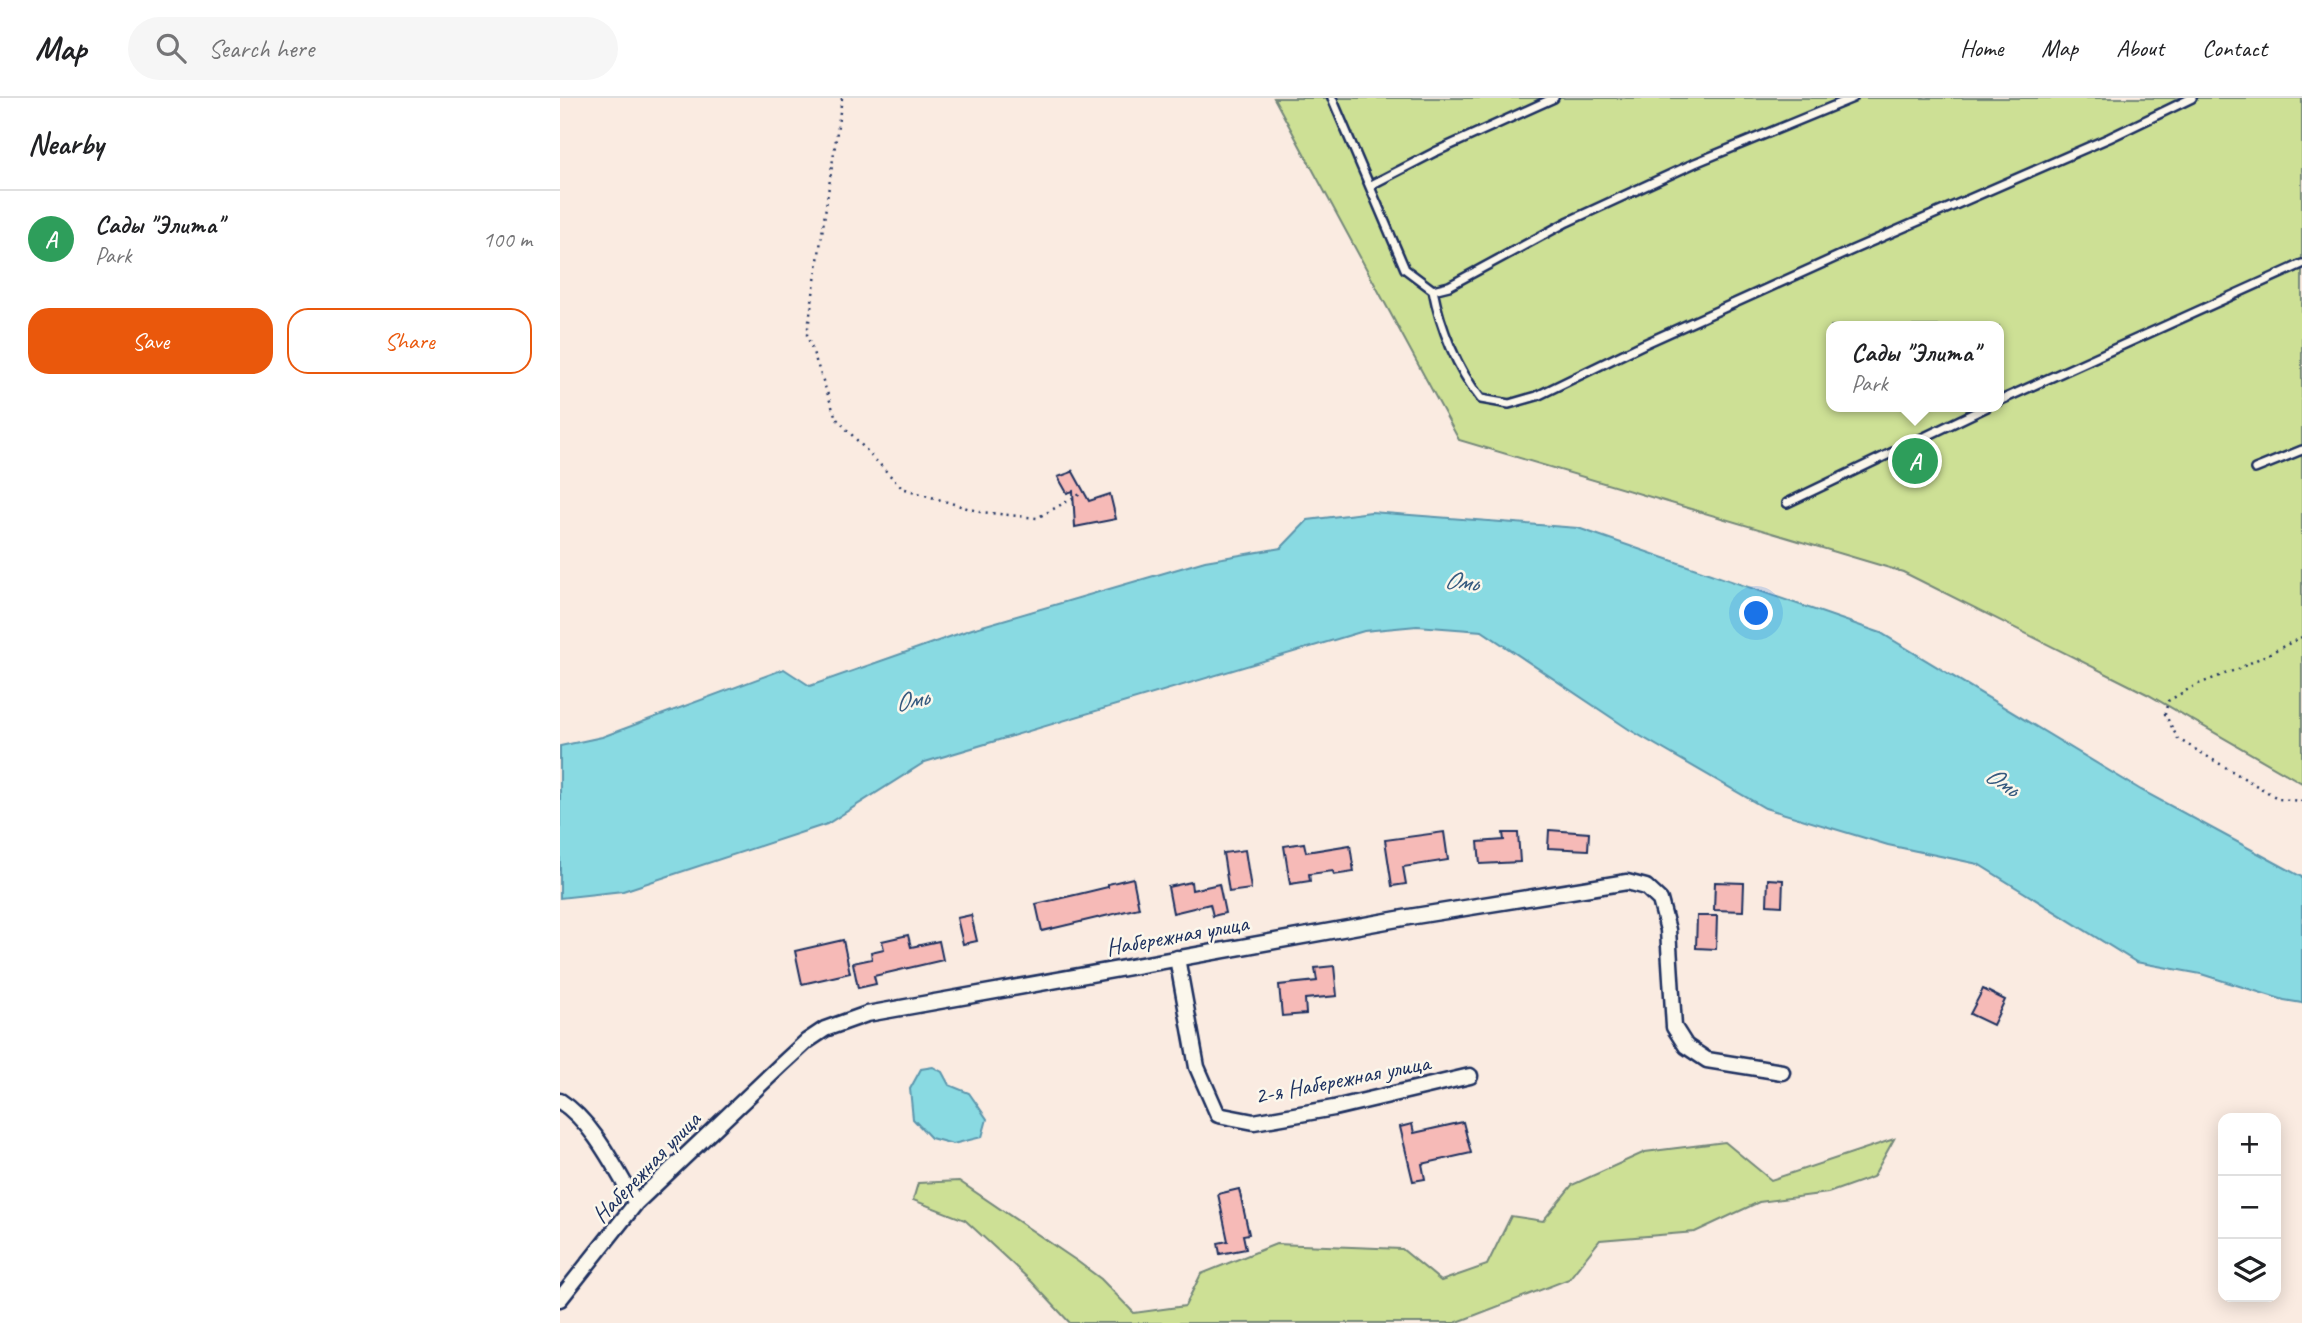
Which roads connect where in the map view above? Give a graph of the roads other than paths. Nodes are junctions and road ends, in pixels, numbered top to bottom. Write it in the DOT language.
graph roads {
  1 [pos="1332,98"];
  2 [pos="1554,98"];
  3 [pos="1853,98"];
  4 [pos="2192,98"];
  5 [pos="1371,185"];
  6 [pos="2302,264"];
  7 [pos="1433,290"];
  8 [pos="2004,399"];
  9 [pos="1977,412"];
  10 [pos="2302,450"];
  11 [pos="2255,469"];
  12 [pos="1787,503"];
  13 [pos="1177,958"];
  14 [pos="1782,1072"];
  15 [pos="1470,1076"];
  16 [pos="560,1101"];
  17 [pos="636,1203"];
  18 [pos="560,1299"];
  1 -- 5 [label="lane"];
  2 -- 5 [label="lane"];
  3 -- 7 [label="lane"];
  4 -- 7 [label="lane"];
  5 -- 7 [label="lane"];
  6 -- 8 [label="lane"];
  9 -- 12 [label="lane"];
  10 -- 11 [label="lane"];
  13 -- 14 [label="street, Набережная улица"];
  13 -- 15 [label="street, 2-я Набережная улица"];
  13 -- 17 [label="street, Набережная улица"];
  16 -- 17 [label="street"];
  17 -- 18 [label="street, Набережная улица"];
}
